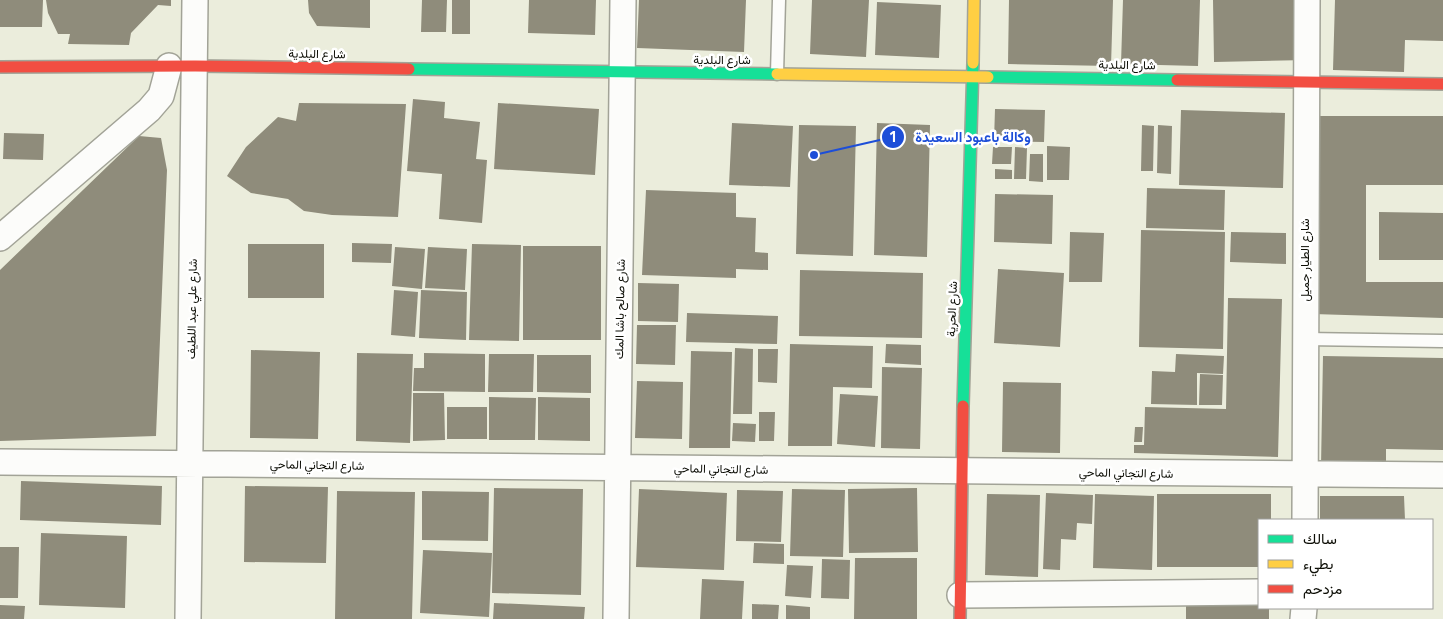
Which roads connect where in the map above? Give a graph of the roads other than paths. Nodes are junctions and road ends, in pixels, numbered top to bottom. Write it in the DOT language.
graph roads {
  1 [pos="195,0"];
  2 [pos="623,0"];
  3 [pos="779,0"];
  4 [pos="974,0"];
  5 [pos="1308,0"];
  6 [pos="169,66"];
  7 [pos="195,66"];
  8 [pos="0,67"];
  9 [pos="622,73"];
  10 [pos="777,74"];
  11 [pos="974,76"];
  12 [pos="1306,82"];
  13 [pos="1443,84"];
  14 [pos="0,238"];
  15 [pos="1304,339"];
  16 [pos="1443,341"];
  17 [pos="0,462"];
  18 [pos="190,464"];
  19 [pos="618,468"];
  20 [pos="960,472"];
  21 [pos="1306,475"];
  22 [pos="1443,475"];
  23 [pos="1305,519"];
  24 [pos="1258,592"];
  25 [pos="960,607"];
  26 [pos="188,619"];
  27 [pos="616,619"];
  1 -- 7 [label="street, شارع علي عبد اللطيف"];
  2 -- 9 [label="street, شارع صالح باشا المك"];
  3 -- 10 [label="lane"];
  4 -- 11 [label="street, شارع الحرية"];
  5 -- 12 [label="street, شارع الطيار جميل"];
  6 -- 7 [label="street, شارع البلدية"];
  6 -- 8 [label="street, شارع البلدية"];
  6 -- 14 [label="street"];
  7 -- 9 [label="street, شارع البلدية"];
  7 -- 18 [label="street, شارع علي عبد اللطيف"];
  9 -- 10 [label="street, شارع البلدية"];
  9 -- 19 [label="street, شارع صالح باشا المك"];
  10 -- 11 [label="street, شارع البلدية"];
  11 -- 12 [label="street, شارع البلدية"];
  11 -- 20 [label="street, شارع الحرية"];
  12 -- 13 [label="street, شارع البلدية"];
  12 -- 15 [label="street, شارع الطيار جميل"];
  15 -- 16 [label="lane"];
  15 -- 21 [label="street, شارع الطيار جميل"];
  17 -- 18 [label="street, شارع التجاني الماحي"];
  18 -- 19 [label="street, شارع التجاني الماحي"];
  18 -- 26 [label="street, شارع علي عبد اللطيف"];
  19 -- 20 [label="street, شارع التجاني الماحي"];
  19 -- 27 [label="street, شارع صالح باشا المك"];
  20 -- 21 [label="street, شارع التجاني الماحي"];
  20 -- 25 [label="street, شارع الحرية"];
  21 -- 22 [label="street, شارع التجاني الماحي"];
  21 -- 23 [label="street, شارع الطيار جميل"];
  24 -- 25 [label="street"];
}
